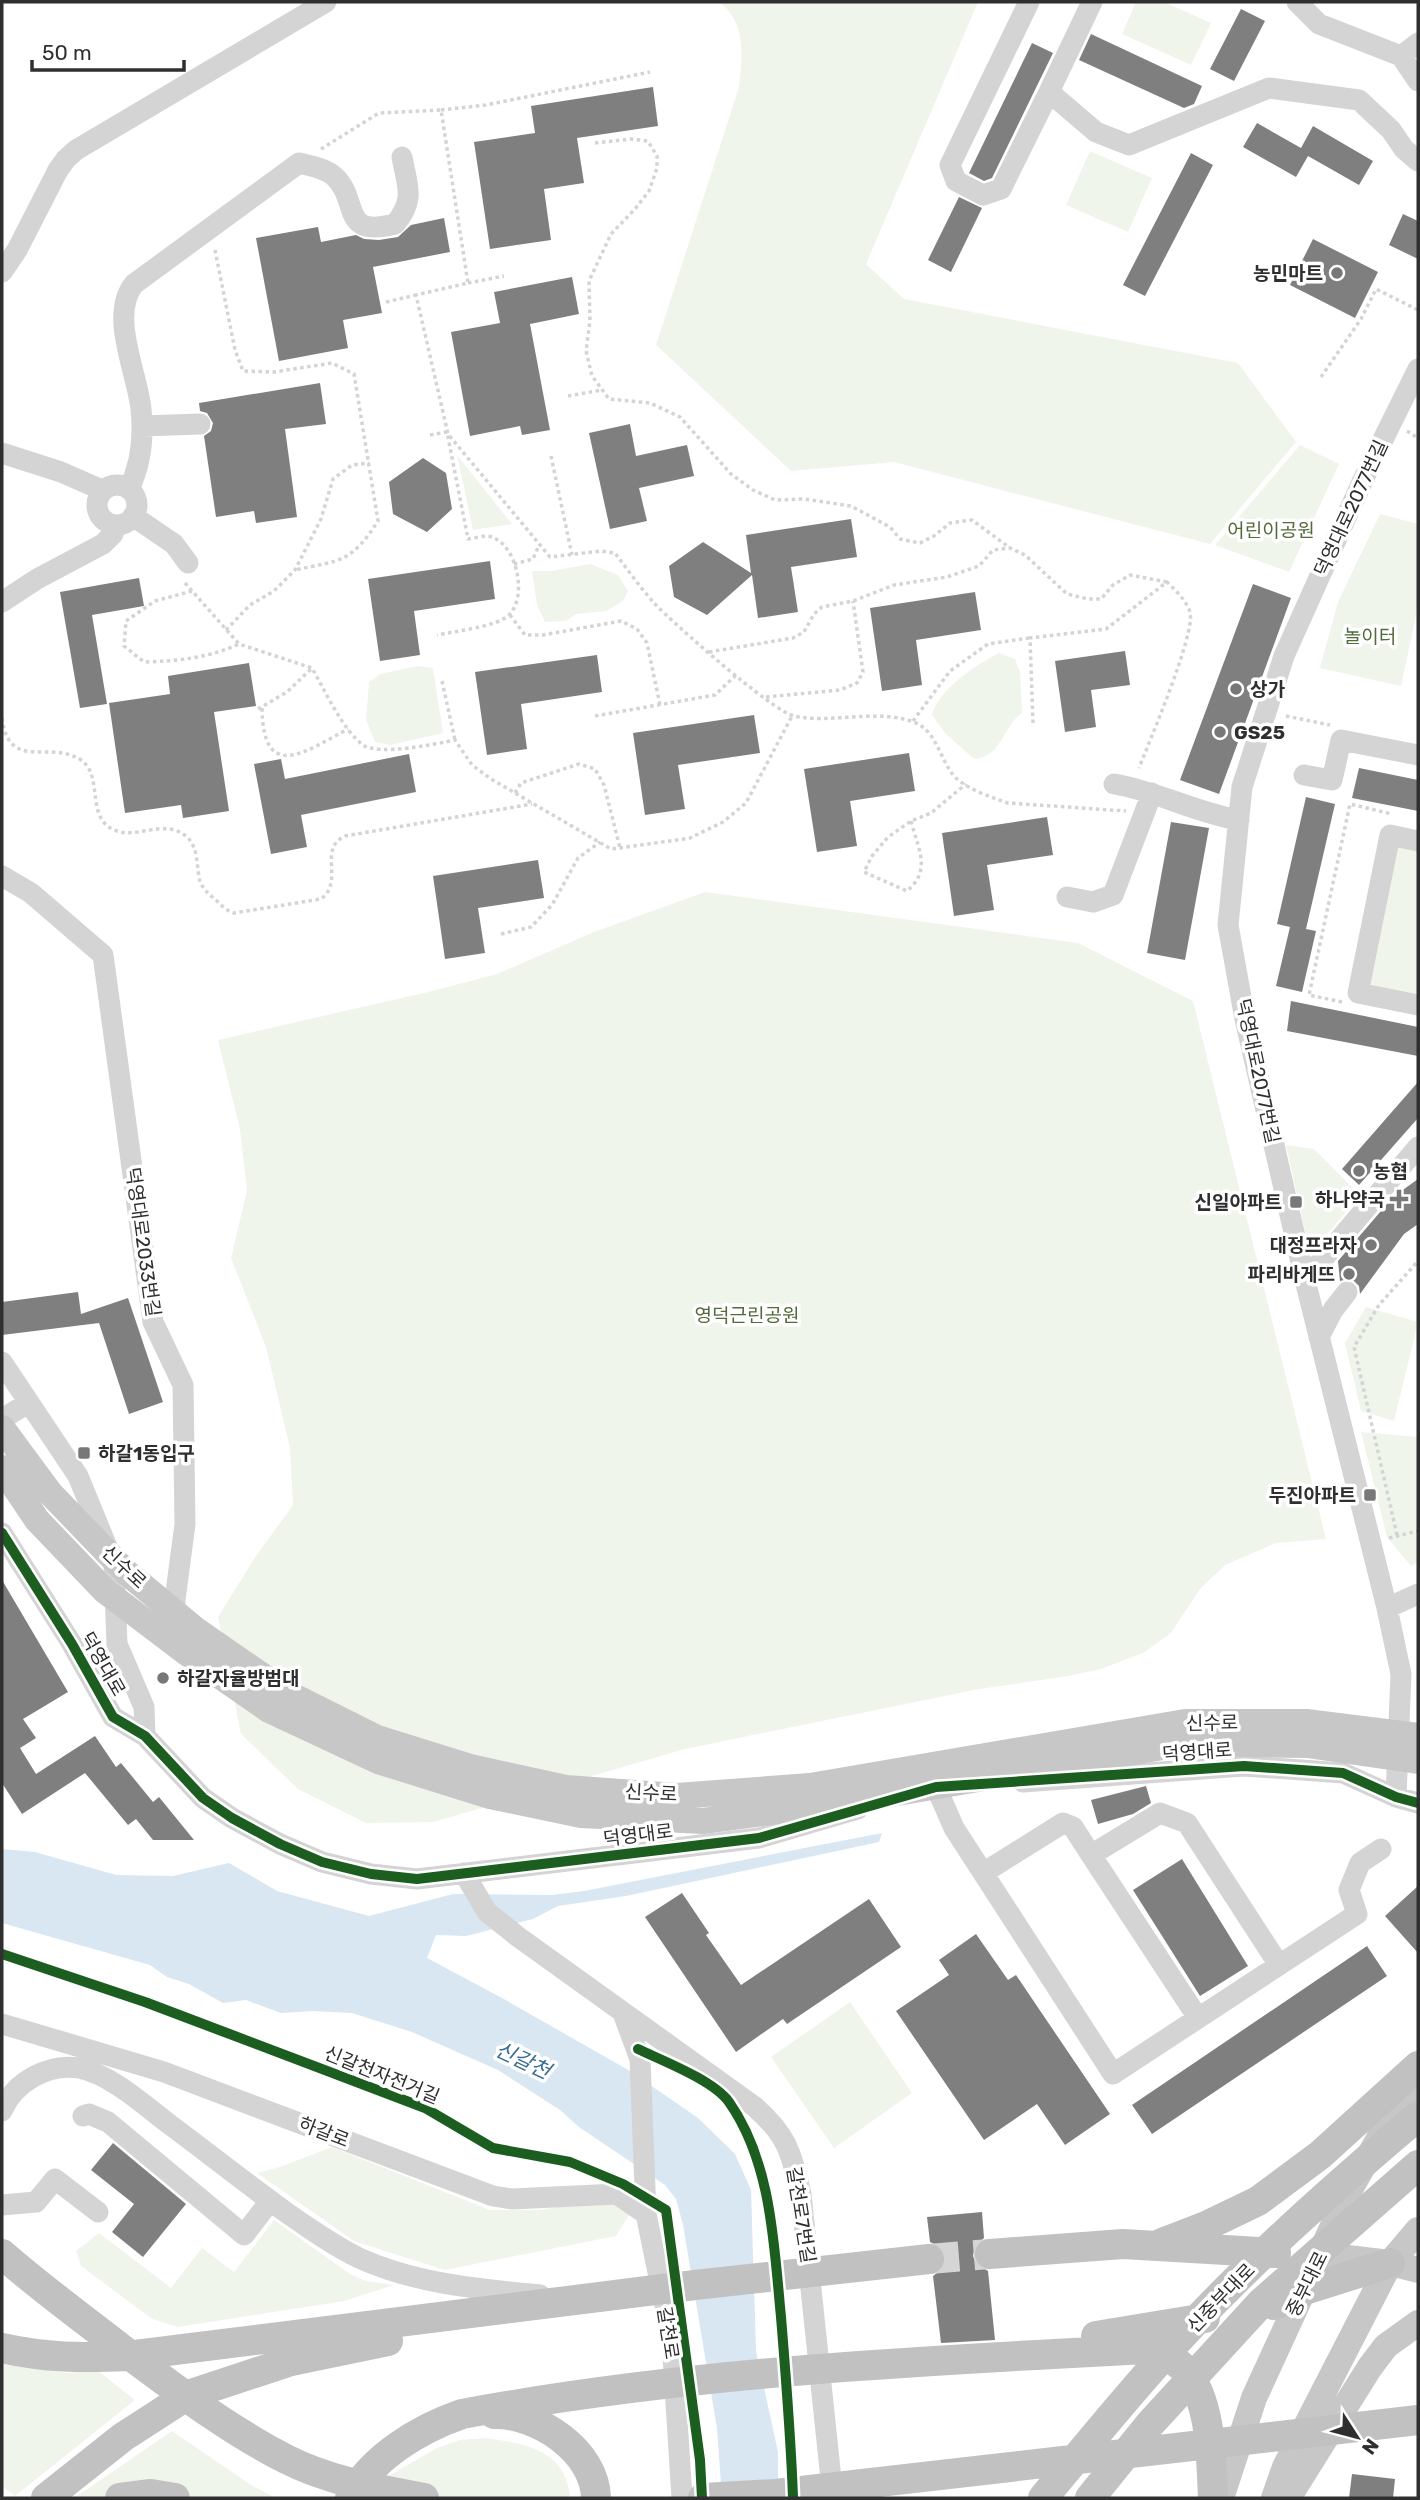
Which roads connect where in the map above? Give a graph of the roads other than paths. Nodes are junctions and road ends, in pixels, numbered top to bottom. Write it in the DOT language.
graph roads {
  1 [pos="326,2"];
  2 [pos="1029,2"];
  3 [pos="1092,2"];
  4 [pos="1297,2"];
  5 [pos="1418,43"];
  6 [pos="1401,56"];
  7 [pos="1418,81"];
  8 [pos="1049,92"];
  9 [pos="1413,148"];
  10 [pos="402,157"];
  11 [pos="2,272"];
  12 [pos="1418,369"];
  13 [pos="200,424"];
  14 [pos="142,426"];
  15 [pos="2,453"];
  16 [pos="129,489"];
  17 [pos="102,490"];
  18 [pos="124,521"];
  19 [pos="188,563"];
  20 [pos="2,602"];
  21 [pos="1418,755"];
  22 [pos="1304,775"];
  23 [pos="1239,820"];
  24 [pos="1418,841"];
  25 [pos="2,876"];
  26 [pos="1067,897"];
  27 [pos="1418,1005"];
  28 [pos="1418,1147"];
  29 [pos="1305,1280"];
  30 [pos="1347,1292"];
  31 [pos="1319,1337"];
  32 [pos="2,1362"];
  33 [pos="28,1403"];
  34 [pos="2,1419"];
  35 [pos="2,1428"];
  36 [pos="2,1468"];
  37 [pos="2,1534"];
  38 [pos="1418,1594"];
  39 [pos="1387,1608"];
  40 [pos="174,1652"];
  41 [pos="1401,1674"];
  42 [pos="145,1736"];
  43 [pos="1418,1736"];
  44 [pos="1418,1761"];
  45 [pos="1343,1773"];
  46 [pos="936,1787"];
  47 [pos="1396,1797"];
  48 [pos="1418,1804"];
  49 [pos="1381,1849"];
  50 [pos="1091,1855"];
  51 [pos="464,1873"];
  52 [pos="983,1873"];
  53 [pos="1279,1965"];
  54 [pos="623,2012"];
  55 [pos="1198,2018"];
  56 [pos="2,2024"];
  57 [pos="1418,2066"];
  58 [pos="1418,2082"];
  59 [pos="2,2111"];
  60 [pos="82,2116"];
  61 [pos="1418,2116"];
  62 [pos="1418,2165"];
  63 [pos="270,2201"];
  64 [pos="2,2205"];
  65 [pos="98,2212"];
  66 [pos="646,2214"];
  67 [pos="1418,2230"];
  68 [pos="2,2237"];
  69 [pos="1158,2244"];
  70 [pos="990,2254"];
  71 [pos="1322,2255"];
  72 [pos="929,2259"];
  73 [pos="1390,2263"];
  74 [pos="19,2269"];
  75 [pos="1418,2270"];
  76 [pos="1305,2290"];
  77 [pos="584,2300"];
  78 [pos="1418,2323"];
  79 [pos="2,2347"];
  80 [pos="964,2358"];
  81 [pos="462,2414"];
  82 [pos="1418,2420"];
  83 [pos="46,2498"];
  84 [pos="120,2498"];
  85 [pos="175,2498"];
  86 [pos="350,2498"];
  87 [pos="424,2498"];
  88 [pos="596,2498"];
  89 [pos="682,2498"];
  90 [pos="703,2498"];
  91 [pos="833,2498"];
  92 [pos="1043,2498"];
  93 [pos="1090,2498"];
  94 [pos="1213,2498"];
  95 [pos="1221,2498"];
  96 [pos="1274,2498"];
  97 [pos="1288,2498"];
  1 -- 11 [label="street"];
  2 -- 8 [label="street"];
  3 -- 8 [label="street"];
  4 -- 6 [label="street"];
  5 -- 6 [label="street"];
  6 -- 7 [label="street"];
  8 -- 9 [label="street"];
  10 -- 14 [label="street"];
  12 -- 23 [label="street, 덕영대로2077번길"];
  13 -- 14 [label="street"];
  14 -- 16 [label="street"];
  15 -- 17 [label="street"];
  16 -- 17 [label="street"];
  16 -- 18 [label="street"];
  17 -- 18 [label="street"];
  18 -- 19 [label="street"];
  18 -- 20 [label="street"];
  21 -- 22 [label="street"];
  23 -- 26 [label="street"];
  23 -- 29 [label="street, 덕영대로2077번길"];
  24 -- 27 [label="street"];
  25 -- 40 [label="street, 덕영대로2033번길"];
  28 -- 29 [label="street"];
  29 -- 31 [label="street, 덕영대로2077번길"];
  30 -- 31 [label="street"];
  31 -- 39 [label="street, 덕영대로2077번길"];
  32 -- 33 [label="street, 덕영대로"];
  33 -- 34 [label="street"];
  33 -- 42 [label="street, 덕영대로"];
  35 -- 43 [label="main road, 신수로"];
  36 -- 44 [label="main road, 신수로"];
  37 -- 42 [label="street, 덕영대로"];
  38 -- 39 [label="street"];
  39 -- 41 [label="street, 덕영대로2077번길"];
  41 -- 45 [label="street"];
  41 -- 47 [label="street, 덕영대로2077번길"];
  42 -- 51 [label="street, 덕영대로"];
  45 -- 46 [label="street, 덕영대로"];
  45 -- 47 [label="street, 덕영대로"];
  46 -- 51 [label="street, 덕영대로"];
  46 -- 52 [label="street"];
  47 -- 48 [label="street, 덕영대로"];
  49 -- 53 [label="street"];
  50 -- 52 [label="street"];
  50 -- 53 [label="street"];
  50 -- 55 [label="street"];
  51 -- 54 [label="street"];
  52 -- 55 [label="street"];
  53 -- 55 [label="street"];
  54 -- 66 [label="street, 갈천로"];
  54 -- 91 [label="street, 갈천로7번길"];
  56 -- 66 [label="street, 하갈로"];
  57 -- 69 [label="highway"];
  58 -- 71 [label="main road, 중부대로"];
  59 -- 63 [label="street"];
  60 -- 63 [label="street"];
  61 -- 92 [label="highway, 신중부대로"];
  62 -- 93 [label="highway, 신중부대로"];
  63 -- 77 [label="street"];
  64 -- 65 [label="street"];
  66 -- 89 [label="street, 갈천로"];
  67 -- 73 [label="main road"];
  68 -- 74 [label="street"];
  69 -- 70 [label="highway"];
  69 -- 71 [label="highway"];
  71 -- 73 [label="main road"];
  71 -- 76 [label="main road, 중부대로"];
  72 -- 77 [label="highway"];
  73 -- 75 [label="main road"];
  73 -- 76 [label="highway"];
  73 -- 96 [label="main road"];
  74 -- 87 [label="highway"];
  76 -- 80 [label="highway"];
  76 -- 95 [label="main road, 중부대로"];
  77 -- 79 [label="highway"];
  77 -- 83 [label="highway"];
  78 -- 97 [label="main road"];
  80 -- 81 [label="highway"];
  80 -- 94 [label="highway"];
  81 -- 86 [label="highway"];
  81 -- 88 [label="highway"];
  82 -- 90 [label="highway"];
  84 -- 85 [label="highway"];
}
